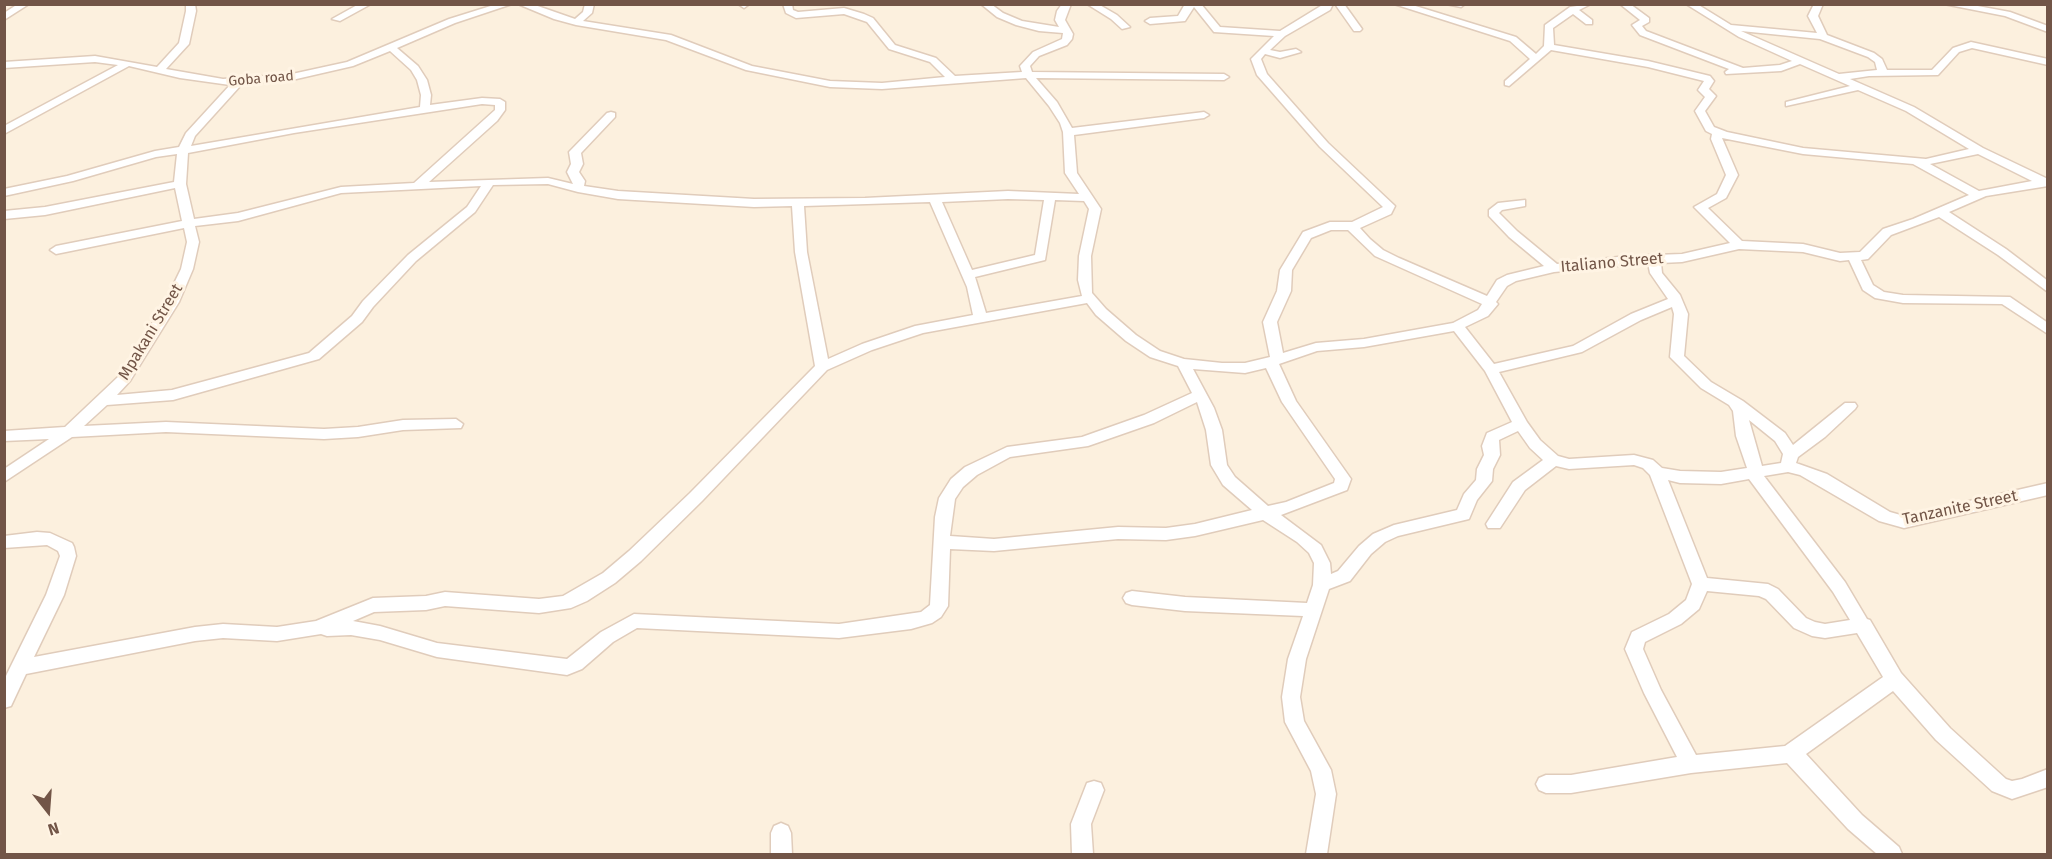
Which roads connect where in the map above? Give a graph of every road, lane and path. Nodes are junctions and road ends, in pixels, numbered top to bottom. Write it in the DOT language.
graph roads {
  1 [pos="25,4"];
  2 [pos="190,4"];
  3 [pos="367,4"];
  4 [pos="508,4"];
  5 [pos="522,4"];
  6 [pos="590,4"];
  7 [pos="787,4"];
  8 [pos="985,4"];
  9 [pos="1067,4"];
  10 [pos="1091,4"];
  11 [pos="1192,4"];
  12 [pos="1196,4"];
  13 [pos="1329,4"];
  14 [pos="1339,4"];
  15 [pos="1398,4"];
  16 [pos="1449,4"];
  17 [pos="1461,4"];
  18 [pos="1587,4"];
  19 [pos="1624,4"];
  20 [pos="1690,4"];
  21 [pos="1819,4"];
  22 [pos="1948,4"];
  23 [pos="472,9"];
  24 [pos="1573,10"];
  25 [pos="4,17"];
  26 [pos="337,19"];
  27 [pos="1150,21"];
  28 [pos="576,22"];
  29 [pos="1589,22"];
  30 [pos="1125,27"];
  31 [pos="1726,27"];
  32 [pos="1357,29"];
  33 [pos="2048,29"];
  34 [pos="1064,30"];
  35 [pos="1282,34"];
  36 [pos="1822,36"];
  37 [pos="1549,47"];
  38 [pos="392,48"];
  39 [pos="1263,51"];
  40 [pos="1296,52"];
  41 [pos="1536,59"];
  42 [pos="1800,61"];
  43 [pos="2048,62"];
  44 [pos="128,63"];
  45 [pos="4,64"];
  46 [pos="159,70"];
  47 [pos="1739,70"];
  48 [pos="1883,73"];
  49 [pos="1029,76"];
  50 [pos="1224,77"];
  51 [pos="1840,77"];
  52 [pos="1707,79"];
  53 [pos="952,80"];
  54 [pos="237,82"];
  55 [pos="1509,83"];
  56 [pos="1862,86"];
  57 [pos="1790,104"];
  58 [pos="425,109"];
  59 [pos="611,115"];
  60 [pos="1204,115"];
  61 [pos="4,131"];
  62 [pos="1068,132"];
  63 [pos="1717,133"];
  64 [pos="1979,150"];
  65 [pos="183,151"];
  66 [pos="1916,161"];
  67 [pos="573,172"];
  68 [pos="548,181"];
  69 [pos="489,182"];
  70 [pos="2046,183"];
  71 [pos="180,184"];
  72 [pos="416,187"];
  73 [pos="578,189"];
  74 [pos="4,193"];
  75 [pos="1978,195"];
  76 [pos="1050,196"];
  77 [pos="934,198"];
  78 [pos="1086,198"];
  79 [pos="798,203"];
  80 [pos="1521,203"];
  81 [pos="1940,211"];
  82 [pos="4,215"];
  83 [pos="188,224"];
  84 [pos="1354,226"];
  85 [pos="1739,245"];
  86 [pos="56,250"];
  87 [pos="1854,258"];
  88 [pos="1654,259"];
  89 [pos="1554,268"];
  90 [pos="968,275"];
  91 [pos="2047,287"];
  92 [pos="1089,299"];
  93 [pos="1676,301"];
  94 [pos="1491,304"];
  95 [pos="2029,315"];
  96 [pos="2048,315"];
  97 [pos="980,317"];
  98 [pos="1457,326"];
  99 [pos="2048,330"];
  100 [pos="1275,361"];
  101 [pos="1182,363"];
  102 [pos="822,367"];
  103 [pos="1491,369"];
  104 [pos="1201,394"];
  105 [pos="1733,400"];
  106 [pos="103,401"];
  107 [pos="1850,406"];
  108 [pos="456,424"];
  109 [pos="1521,424"];
  110 [pos="69,432"];
  111 [pos="4,436"];
  112 [pos="1553,460"];
  113 [pos="1789,460"];
  114 [pos="1658,471"];
  115 [pos="1754,472"];
  116 [pos="4,477"];
  117 [pos="2048,489"];
  118 [pos="1265,513"];
  119 [pos="1494,524"];
  120 [pos="943,542"];
  121 [pos="4,543"];
  122 [pos="1701,584"];
  123 [pos="1322,585"];
  124 [pos="1132,598"];
  125 [pos="1314,610"];
  126 [pos="1864,625"];
  127 [pos="318,628"];
  128 [pos="20,668"];
  129 [pos="1894,679"];
  130 [pos="4,700"];
  131 [pos="1788,753"];
  132 [pos="1690,764"];
  133 [pos="2048,778"];
  134 [pos="1546,784"];
  135 [pos="1094,790"];
  136 [pos="782,833"];
  137 [pos="782,855"];
  138 [pos="1082,855"];
  139 [pos="1317,855"];
  140 [pos="1892,855"];
  1 -- 25 [label="street"];
  2 -- 46 [label="street"];
  3 -- 26 [label="street"];
  4 -- 23 [label="street, Goba road"];
  5 -- 28 [label="street"];
  6 -- 28 [label="street"];
  7 -- 53 [label="street"];
  8 -- 34 [label="street"];
  9 -- 34 [label="street"];
  10 -- 30 [label="street"];
  11 -- 27 [label="street"];
  12 -- 35 [label="street"];
  13 -- 35 [label="street"];
  14 -- 32 [label="street"];
  15 -- 41 [label="street"];
  16 -- 17 [label="street"];
  18 -- 24 [label="street"];
  19 -- 47 [label="street"];
  20 -- 31 [label="street"];
  21 -- 36 [label="street"];
  22 -- 33 [label="street"];
  23 -- 38 [label="street, Goba road"];
  24 -- 29 [label="street"];
  24 -- 37 [label="street"];
  28 -- 53 [label="street"];
  31 -- 36 [label="street"];
  31 -- 42 [label="street"];
  34 -- 49 [label="street"];
  35 -- 39 [label="street"];
  36 -- 48 [label="street"];
  37 -- 41 [label="street"];
  37 -- 52 [label="street"];
  38 -- 54 [label="street, Goba road"];
  38 -- 58 [label="street"];
  39 -- 40 [label="street"];
  39 -- 84 [label="street"];
  41 -- 55 [label="street"];
  42 -- 47 [label="street"];
  42 -- 51 [label="street"];
  43 -- 48 [label="street"];
  44 -- 45 [label="street, Goba road"];
  44 -- 46 [label="street, Goba road"];
  44 -- 61 [label="street"];
  46 -- 54 [label="street, Goba road"];
  47 -- 52 [label="street"];
  48 -- 51 [label="street"];
  49 -- 50 [label="street"];
  49 -- 53 [label="street"];
  49 -- 62 [label="street"];
  51 -- 56 [label="street"];
  52 -- 63 [label="street"];
  54 -- 65 [label="street, Mpakani Street"];
  56 -- 57 [label="street"];
  56 -- 64 [label="street"];
  58 -- 65 [label="street"];
  58 -- 72 [label="street"];
  59 -- 67 [label="street"];
  60 -- 62 [label="street"];
  62 -- 78 [label="street"];
  63 -- 66 [label="street"];
  63 -- 85 [label="street"];
  64 -- 66 [label="street"];
  64 -- 70 [label="street"];
  65 -- 71 [label="street, Mpakani Street"];
  65 -- 74 [label="street"];
  66 -- 75 [label="street"];
  67 -- 68 [label="street"];
  67 -- 73 [label="street"];
  68 -- 69 [label="street"];
  68 -- 73 [label="street"];
  69 -- 72 [label="street"];
  69 -- 106 [label="street"];
  70 -- 75 [label="street"];
  71 -- 82 [label="street"];
  71 -- 83 [label="street, Mpakani Street"];
  72 -- 83 [label="street"];
  73 -- 79 [label="street"];
  75 -- 81 [label="street"];
  76 -- 77 [label="street"];
  76 -- 78 [label="street"];
  76 -- 90 [label="street"];
  77 -- 79 [label="street"];
  77 -- 90 [label="street"];
  78 -- 92 [label="street"];
  79 -- 102 [label="street"];
  80 -- 89 [label="street"];
  81 -- 87 [label="street"];
  81 -- 91 [label="street"];
  83 -- 86 [label="street"];
  83 -- 106 [label="street, Mpakani Street"];
  84 -- 94 [label="street"];
  84 -- 100 [label="street"];
  85 -- 87 [label="street, Italiano Street"];
  85 -- 88 [label="street, Italiano Street"];
  87 -- 95 [label="street"];
  88 -- 89 [label="street, Italiano Street"];
  88 -- 93 [label="street"];
  89 -- 94 [label="street, Italiano Street"];
  90 -- 97 [label="street"];
  92 -- 97 [label="street"];
  92 -- 101 [label="street, Italiano Street"];
  93 -- 103 [label="street"];
  93 -- 105 [label="street"];
  94 -- 98 [label="street, Italiano Street"];
  95 -- 96 [label="street"];
  95 -- 99 [label="street"];
  97 -- 102 [label="street"];
  98 -- 100 [label="street, Italiano Street"];
  98 -- 103 [label="street"];
  100 -- 101 [label="street, Italiano Street"];
  100 -- 118 [label="street"];
  101 -- 104 [label="street"];
  102 -- 127 [label="street"];
  103 -- 109 [label="street"];
  104 -- 118 [label="street"];
  104 -- 120 [label="street"];
  105 -- 113 [label="street"];
  105 -- 115 [label="street"];
  106 -- 110 [label="street, Mpakani Street"];
  107 -- 113 [label="street"];
  108 -- 110 [label="street"];
  109 -- 112 [label="street"];
  109 -- 123 [label="street"];
  110 -- 111 [label="street"];
  110 -- 116 [label="street, Mpakani Street"];
  112 -- 114 [label="street, Tanzanite Street"];
  112 -- 119 [label="street"];
  113 -- 115 [label="street, Tanzanite Street"];
  113 -- 117 [label="street, Tanzanite Street"];
  114 -- 115 [label="street, Tanzanite Street"];
  114 -- 122 [label="street"];
  115 -- 126 [label="street"];
  118 -- 120 [label="street"];
  118 -- 123 [label="street"];
  120 -- 127 [label="street"];
  121 -- 128 [label="street"];
  122 -- 126 [label="street"];
  122 -- 132 [label="street"];
  123 -- 125 [label="street"];
  124 -- 125 [label="street"];
  125 -- 139 [label="street"];
  126 -- 129 [label="street"];
  127 -- 128 [label="street"];
  128 -- 130 [label="street"];
  129 -- 131 [label="street"];
  129 -- 133 [label="street"];
  131 -- 132 [label="street"];
  131 -- 140 [label="street"];
  132 -- 134 [label="street"];
  135 -- 138 [label="street"];
  136 -- 137 [label="street"];
}
